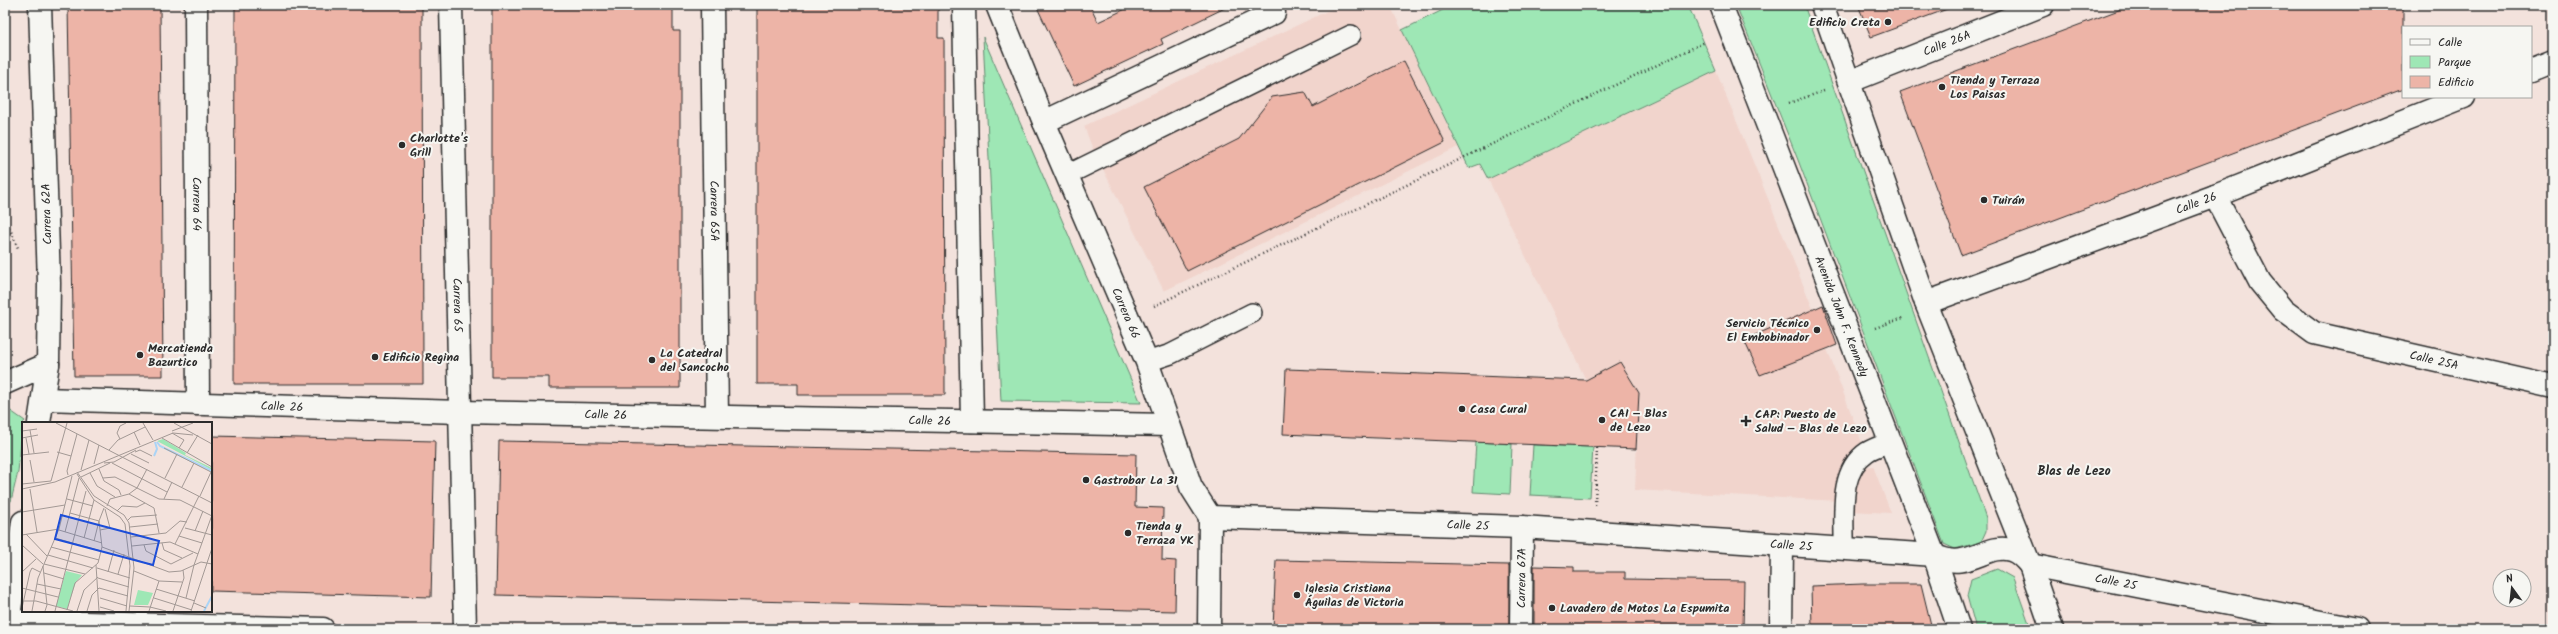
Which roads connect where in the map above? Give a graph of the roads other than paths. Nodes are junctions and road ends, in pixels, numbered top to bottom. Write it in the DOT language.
graph roads {
  1 [pos="40,5"];
  2 [pos="196,5"];
  3 [pos="451,5"];
  4 [pos="712,5"];
  5 [pos="964,5"];
  6 [pos="997,5"];
  7 [pos="1271,5"];
  8 [pos="1721,5"];
  9 [pos="1822,5"];
  10 [pos="2043,5"];
  11 [pos="1351,34"];
  12 [pos="2553,62"];
  13 [pos="2532,70"];
  14 [pos="1851,81"];
  15 [pos="2461,98"];
  16 [pos="1044,122"];
  17 [pos="1067,174"];
  18 [pos="2215,196"];
  19 [pos="1926,303"];
  20 [pos="1252,313"];
  21 [pos="1147,362"];
  22 [pos="48,364"];
  23 [pos="5,383"];
  24 [pos="2553,387"];
  25 [pos="43,399"];
  26 [pos="198,404"];
  27 [pos="460,412"];
  28 [pos="717,416"];
  29 [pos="972,421"];
  30 [pos="39,422"];
  31 [pos="1169,425"];
  32 [pos="1890,442"];
  33 [pos="1210,517"];
  34 [pos="1522,527"];
  35 [pos="16,531"];
  36 [pos="1782,546"];
  37 [pos="1844,549"];
  38 [pos="1934,555"];
  39 [pos="2030,565"];
  40 [pos="8,625"];
  41 [pos="323,629"];
  42 [pos="465,629"];
  43 [pos="1209,629"];
  44 [pos="1521,629"];
  45 [pos="1780,629"];
  46 [pos="1959,629"];
  47 [pos="2052,629"];
  48 [pos="2357,629"];
  1 -- 22 [label="street, Carrera 62A"];
  2 -- 26 [label="street, Carrera 64"];
  3 -- 27 [label="street, Carrera 65"];
  4 -- 28 [label="street, Carrera 65A"];
  5 -- 29 [label="street"];
  6 -- 16 [label="street, Carrera 66"];
  7 -- 16 [label="street"];
  8 -- 32 [label="street, Avenida John F. Kennedy"];
  9 -- 14 [label="street"];
  10 -- 14 [label="street, Calle 26A"];
  11 -- 17 [label="lane"];
  12 -- 13 [label="street"];
  14 -- 19 [label="street"];
  15 -- 18 [label="street, Calle 26"];
  16 -- 17 [label="street, Carrera 66"];
  17 -- 21 [label="street, Carrera 66"];
  18 -- 19 [label="street, Calle 26"];
  18 -- 24 [label="street, Calle 25A"];
  19 -- 39 [label="street"];
  20 -- 21 [label="lane"];
  21 -- 31 [label="street, Carrera 66"];
  22 -- 23 [label="street"];
  22 -- 25 [label="street, Carrera 62A"];
  25 -- 26 [label="street, Calle 26"];
  25 -- 30 [label="street, Carrera 62A"];
  26 -- 27 [label="street, Calle 26"];
  27 -- 28 [label="street, Calle 26"];
  27 -- 42 [label="street, Carrera 65"];
  28 -- 29 [label="street, Calle 26"];
  29 -- 31 [label="street, Calle 26"];
  31 -- 33 [label="street, Carrera 66"];
  32 -- 37 [label="lane"];
  32 -- 38 [label="street, Avenida John F. Kennedy"];
  33 -- 34 [label="street, Calle 25"];
  33 -- 43 [label="street"];
  34 -- 36 [label="street, Calle 25"];
  34 -- 44 [label="street, Carrera 67A"];
  35 -- 40 [label="street"];
  36 -- 37 [label="street, Calle 25"];
  36 -- 45 [label="street"];
  37 -- 38 [label="street, Calle 25"];
  38 -- 39 [label="street, Calle 25"];
  38 -- 46 [label="street, Avenida John F. Kennedy"];
  39 -- 47 [label="street"];
  39 -- 48 [label="street, Calle 25"];
  40 -- 41 [label="street"];
}
